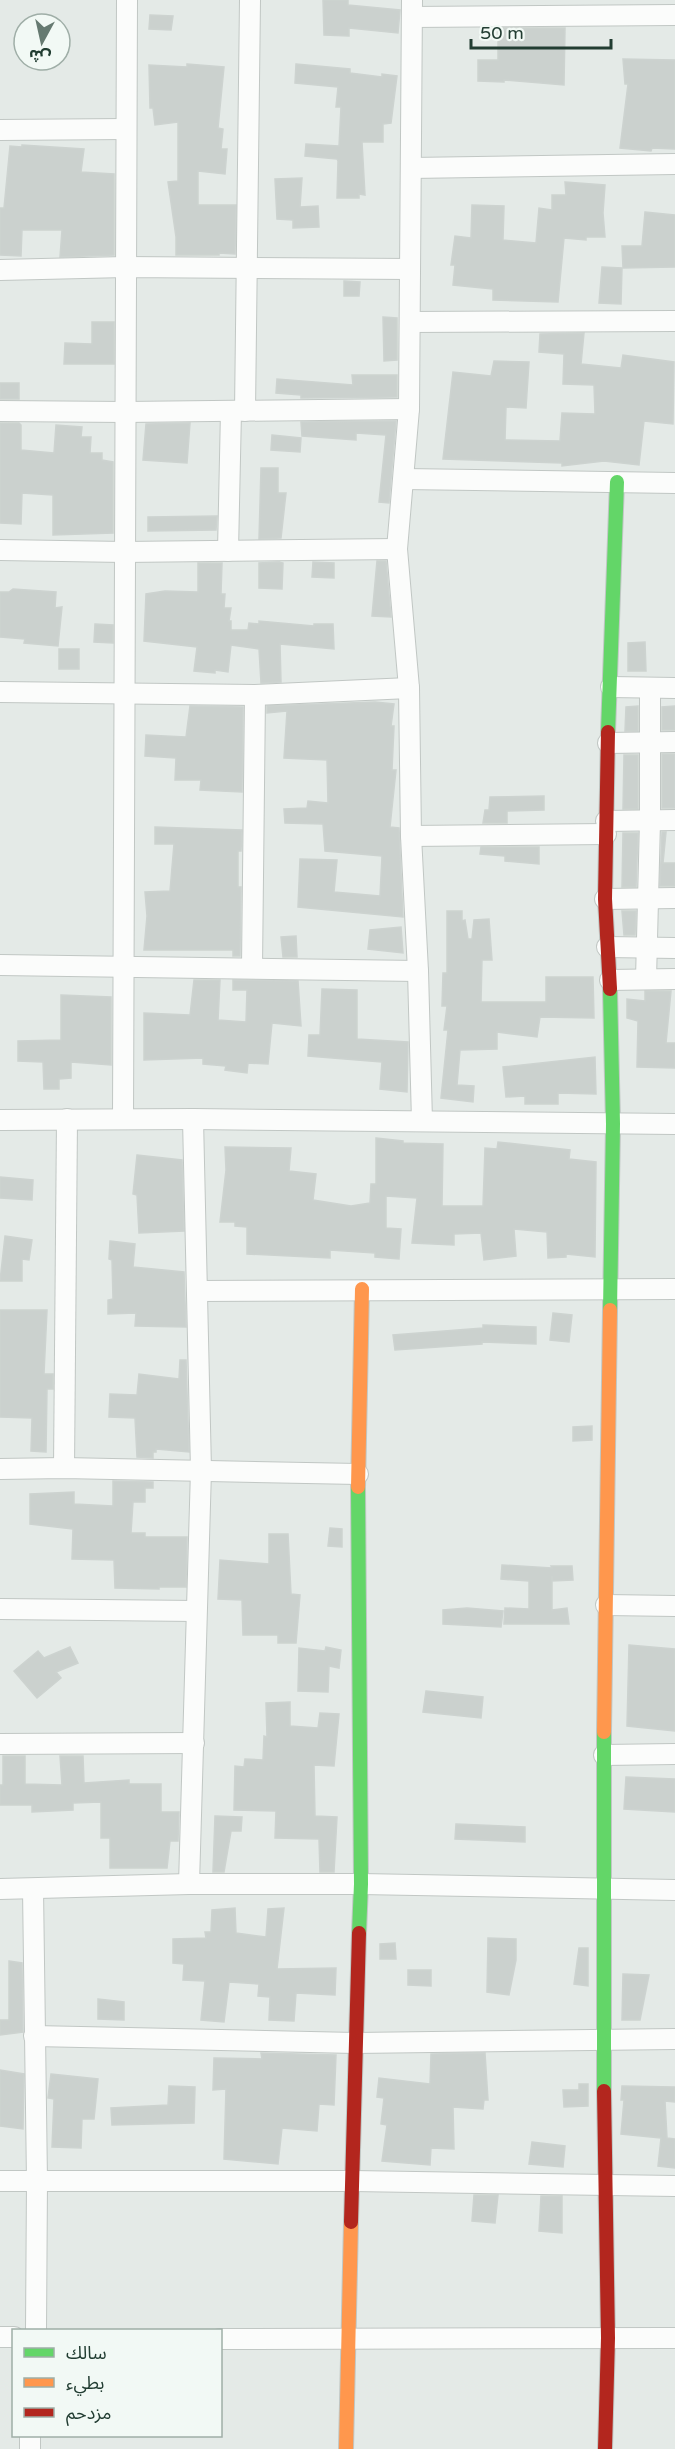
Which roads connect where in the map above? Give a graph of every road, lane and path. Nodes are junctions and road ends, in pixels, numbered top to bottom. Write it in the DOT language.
graph roads {
  1 [pos="127,0"];
  2 [pos="250,0"];
  3 [pos="412,9"];
  4 [pos="675,15"];
  5 [pos="125,129"];
  6 [pos="0,130"];
  7 [pos="675,164"];
  8 [pos="411,168"];
  9 [pos="125,267"];
  10 [pos="246,268"];
  11 [pos="410,269"];
  12 [pos="0,270"];
  13 [pos="675,321"];
  14 [pos="410,322"];
  15 [pos="409,410"];
  16 [pos="0,411"];
  17 [pos="238,411"];
  18 [pos="124,412"];
  19 [pos="405,479"];
  20 [pos="617,482"];
  21 [pos="675,483"];
  22 [pos="397,549"];
  23 [pos="0,550"];
  24 [pos="228,551"];
  25 [pos="124,552"];
  26 [pos="610,687"];
  27 [pos="409,688"];
  28 [pos="675,688"];
  29 [pos="650,689"];
  30 [pos="0,692"];
  31 [pos="124,695"];
  32 [pos="255,695"];
  33 [pos="650,742"];
  34 [pos="675,742"];
  35 [pos="608,743"];
  36 [pos="675,820"];
  37 [pos="650,821"];
  38 [pos="606,828"];
  39 [pos="411,836"];
  40 [pos="675,898"];
  41 [pos="605,899"];
  42 [pos="649,899"];
  43 [pos="606,947"];
  44 [pos="647,948"];
  45 [pos="675,948"];
  46 [pos="0,965"];
  47 [pos="123,966"];
  48 [pos="252,967"];
  49 [pos="418,971"];
  50 [pos="646,979"];
  51 [pos="610,980"];
  52 [pos="675,980"];
  53 [pos="67,1119"];
  54 [pos="123,1119"];
  55 [pos="193,1119"];
  56 [pos="0,1120"];
  57 [pos="422,1120"];
  58 [pos="613,1124"];
  59 [pos="675,1124"];
  60 [pos="609,1288"];
  61 [pos="362,1289"];
  62 [pos="675,1289"];
  63 [pos="197,1291"];
  64 [pos="64,1468"];
  65 [pos="0,1469"];
  66 [pos="201,1470"];
  67 [pos="358,1474"];
  68 [pos="606,1605"];
  69 [pos="675,1606"];
  70 [pos="0,1610"];
  71 [pos="196,1611"];
  72 [pos="194,1743"];
  73 [pos="0,1744"];
  74 [pos="675,1754"];
  75 [pos="604,1755"];
  76 [pos="189,1884"];
  77 [pos="362,1884"];
  78 [pos="0,1889"];
  79 [pos="33,1889"];
  80 [pos="603,1889"];
  81 [pos="675,1890"];
  82 [pos="34,2036"];
  83 [pos="603,2038"];
  84 [pos="675,2039"];
  85 [pos="355,2043"];
  86 [pos="0,2181"];
  87 [pos="37,2181"];
  88 [pos="353,2181"];
  89 [pos="604,2185"];
  90 [pos="675,2186"];
  91 [pos="36,2329"];
  92 [pos="608,2338"];
  93 [pos="675,2338"];
  94 [pos="222,2339"];
  95 [pos="349,2340"];
  96 [pos="346,2449"];
  97 [pos="606,2449"];
  1 -- 5 [label="street"];
  2 -- 10 [label="street"];
  3 -- 4 [label="street"];
  3 -- 8 [label="street"];
  5 -- 6 [label="street"];
  5 -- 9 [label="street"];
  7 -- 8 [label="street"];
  8 -- 11 [label="street"];
  9 -- 10 [label="street"];
  9 -- 12 [label="street"];
  9 -- 18 [label="street"];
  10 -- 11 [label="street"];
  10 -- 17 [label="street"];
  11 -- 14 [label="street"];
  13 -- 14 [label="street"];
  14 -- 15 [label="street"];
  15 -- 17 [label="street"];
  15 -- 19 [label="street"];
  16 -- 18 [label="street"];
  17 -- 18 [label="street"];
  17 -- 24 [label="street"];
  18 -- 25 [label="street"];
  19 -- 20 [label="street"];
  19 -- 22 [label="street"];
  20 -- 21 [label="street"];
  20 -- 26 [label="street"];
  22 -- 24 [label="street"];
  22 -- 27 [label="street"];
  23 -- 25 [label="street"];
  24 -- 25 [label="street"];
  25 -- 31 [label="street"];
  26 -- 29 [label="street"];
  26 -- 35 [label="street"];
  27 -- 32 [label="street"];
  27 -- 39 [label="street"];
  28 -- 29 [label="street"];
  29 -- 33 [label="street"];
  30 -- 31 [label="street"];
  31 -- 32 [label="street"];
  31 -- 47 [label="street"];
  32 -- 48 [label="street"];
  33 -- 34 [label="street"];
  33 -- 35 [label="street"];
  33 -- 37 [label="street"];
  35 -- 38 [label="street"];
  36 -- 37 [label="street"];
  37 -- 38 [label="street"];
  37 -- 42 [label="street"];
  38 -- 39 [label="street"];
  38 -- 41 [label="street"];
  39 -- 49 [label="street"];
  40 -- 42 [label="street"];
  41 -- 42 [label="street"];
  41 -- 43 [label="street"];
  42 -- 44 [label="street"];
  43 -- 44 [label="street"];
  43 -- 51 [label="street"];
  44 -- 45 [label="street"];
  44 -- 50 [label="street"];
  46 -- 47 [label="street"];
  47 -- 48 [label="street"];
  47 -- 54 [label="street"];
  48 -- 49 [label="street"];
  49 -- 57 [label="street"];
  50 -- 51 [label="street"];
  50 -- 52 [label="street"];
  51 -- 58 [label="street"];
  53 -- 54 [label="street"];
  53 -- 56 [label="street"];
  53 -- 64 [label="street"];
  54 -- 55 [label="street"];
  55 -- 57 [label="street"];
  55 -- 63 [label="street"];
  57 -- 58 [label="street"];
  58 -- 59 [label="street"];
  58 -- 60 [label="street"];
  60 -- 61 [label="street"];
  60 -- 62 [label="street"];
  60 -- 68 [label="street"];
  61 -- 63 [label="street"];
  61 -- 67 [label="street"];
  63 -- 66 [label="street"];
  64 -- 65 [label="street"];
  64 -- 66 [label="street"];
  66 -- 67 [label="street"];
  66 -- 71 [label="street"];
  67 -- 77 [label="street"];
  68 -- 69 [label="street"];
  68 -- 75 [label="street"];
  70 -- 71 [label="street"];
  71 -- 72 [label="street"];
  72 -- 73 [label="street"];
  72 -- 76 [label="street"];
  74 -- 75 [label="street"];
  75 -- 80 [label="street"];
  76 -- 77 [label="street"];
  76 -- 79 [label="street"];
  77 -- 80 [label="street"];
  77 -- 85 [label="street"];
  78 -- 79 [label="street"];
  79 -- 82 [label="street"];
  80 -- 81 [label="street"];
  80 -- 83 [label="street"];
  82 -- 85 [label="street"];
  82 -- 87 [label="street"];
  83 -- 84 [label="street"];
  83 -- 85 [label="street"];
  83 -- 89 [label="street"];
  85 -- 88 [label="street"];
  86 -- 87 [label="street"];
  87 -- 88 [label="street"];
  87 -- 91 [label="street"];
  88 -- 89 [label="street"];
  88 -- 95 [label="street"];
  89 -- 90 [label="street"];
  89 -- 92 [label="street"];
  92 -- 93 [label="street"];
  92 -- 95 [label="street"];
  92 -- 97 [label="street"];
  94 -- 95 [label="street"];
  95 -- 96 [label="street"];
}
